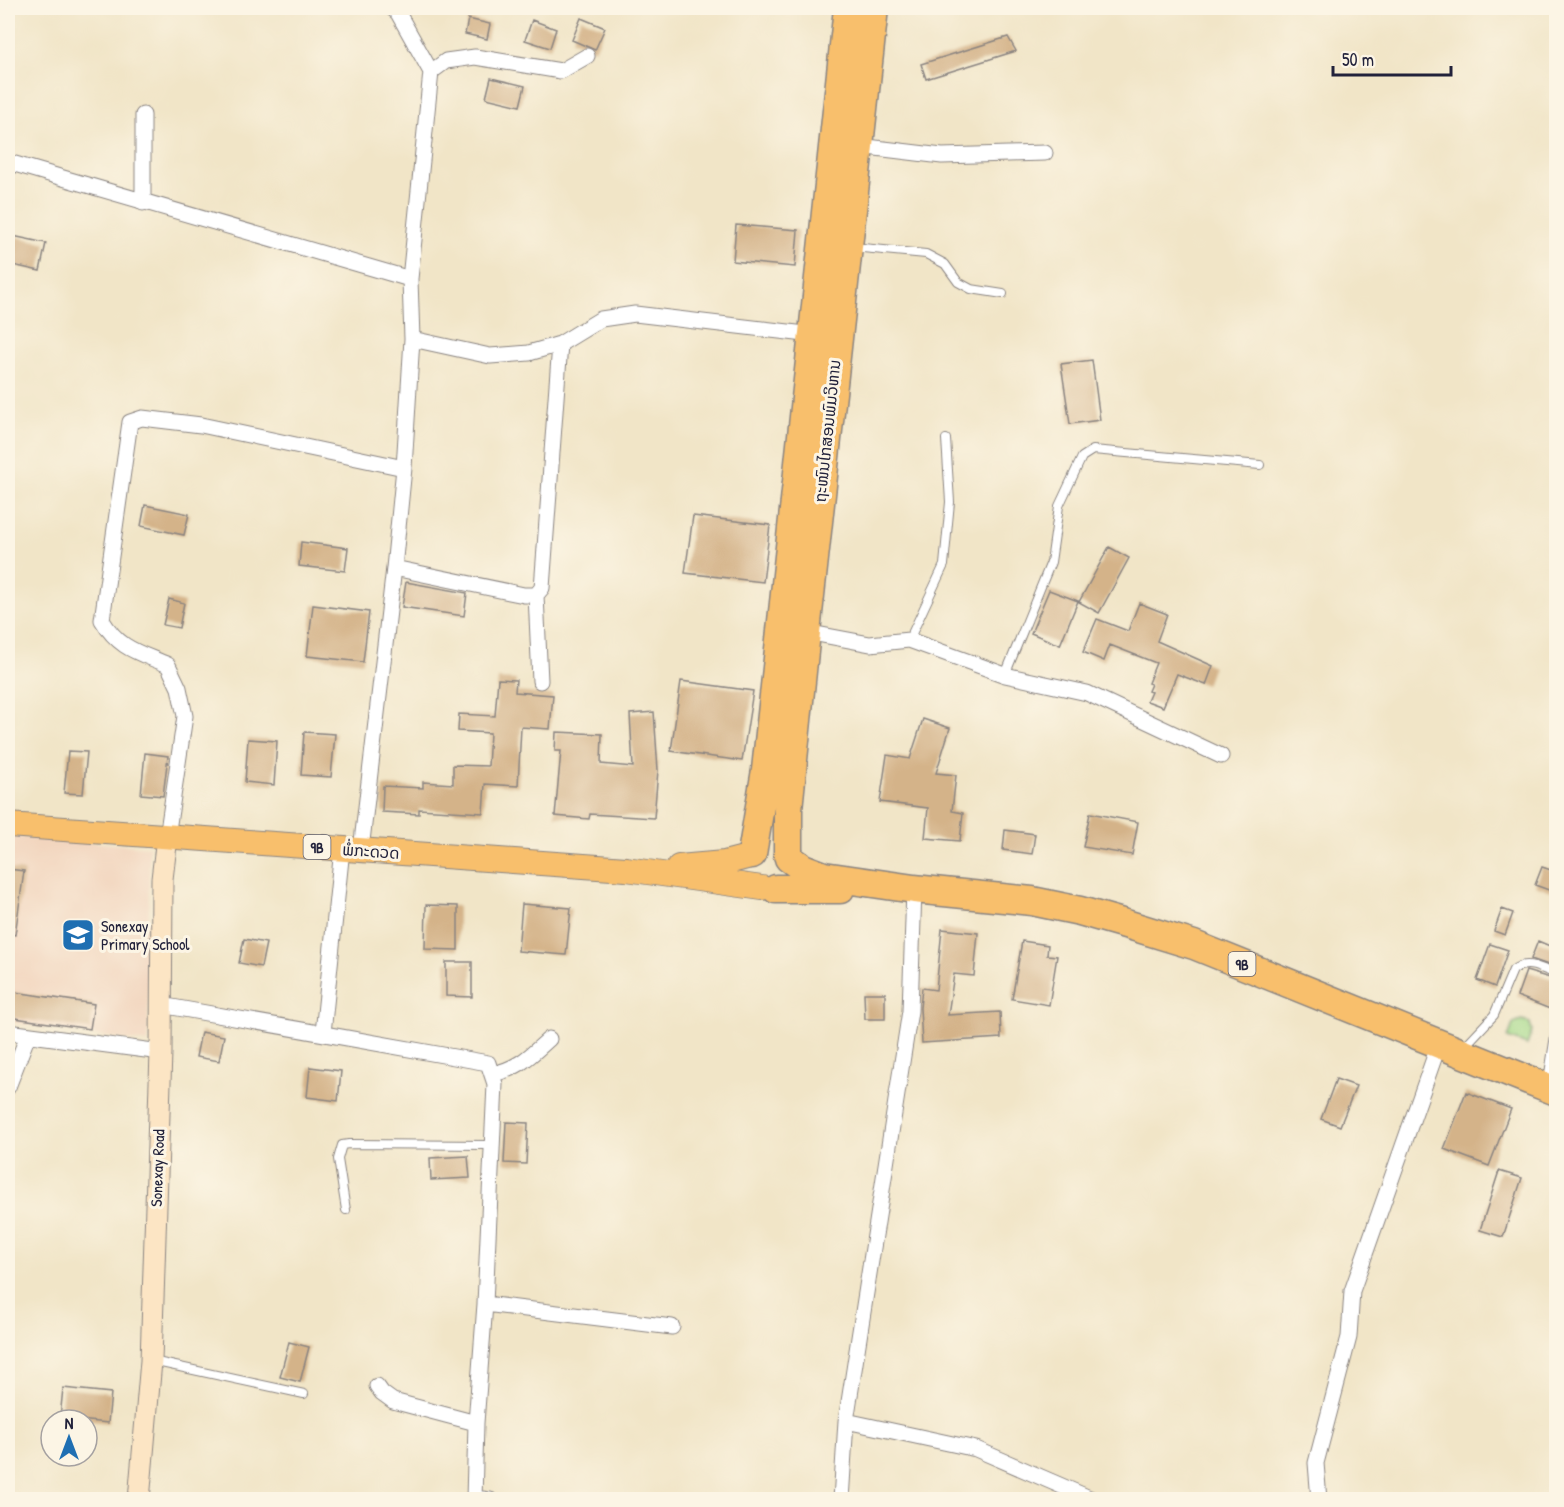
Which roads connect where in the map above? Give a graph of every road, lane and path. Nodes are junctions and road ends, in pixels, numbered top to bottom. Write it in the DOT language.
graph roads {
  1 [pos="392,8"];
  2 [pos="849,8"];
  3 [pos="874,8"];
  4 [pos="587,56"];
  5 [pos="431,72"];
  6 [pos="143,115"];
  7 [pos="859,146"];
  8 [pos="1045,153"];
  9 [pos="8,162"];
  10 [pos="143,203"];
  11 [pos="848,247"];
  12 [pos="410,279"];
  13 [pos="1004,294"];
  14 [pos="814,335"];
  15 [pos="412,339"];
  16 [pos="560,344"];
  17 [pos="946,439"];
  18 [pos="812,452"];
  19 [pos="1260,465"];
  20 [pos="404,468"];
  21 [pos="394,568"];
  22 [pos="536,595"];
  23 [pos="806,632"];
  24 [pos="909,640"];
  25 [pos="1005,675"];
  26 [pos="540,681"];
  27 [pos="1221,756"];
  28 [pos="8,825"];
  29 [pos="167,837"];
  30 [pos="352,850"];
  31 [pos="752,855"];
  32 [pos="788,857"];
  33 [pos="626,869"];
  34 [pos="769,888"];
  35 [pos="914,889"];
  36 [pos="1557,974"];
  37 [pos="161,1005"];
  38 [pos="1557,1029"];
  39 [pos="8,1032"];
  40 [pos="323,1033"];
  41 [pos="28,1035"];
  42 [pos="549,1039"];
  43 [pos="1450,1048"];
  44 [pos="161,1052"];
  45 [pos="492,1074"];
  46 [pos="8,1087"];
  47 [pos="1552,1089"];
  48 [pos="491,1144"];
  49 [pos="346,1210"];
  50 [pos="485,1304"];
  51 [pos="672,1327"];
  52 [pos="151,1361"];
  53 [pos="376,1386"];
  54 [pos="304,1394"];
  55 [pos="846,1421"];
  56 [pos="476,1423"];
  57 [pos="474,1499"];
  58 [pos="139,1500"];
  59 [pos="490,1500"];
  60 [pos="841,1500"];
  61 [pos="1094,1500"];
  62 [pos="1319,1500"];
  1 -- 5 [label="street"];
  2 -- 14 [label="highway, ຖະໜົນໄກສອນພົມວິຫານ"];
  3 -- 7 [label="highway, ຖະໜົນໄກສອນພົມວິຫານ"];
  4 -- 5 [label="street"];
  5 -- 12 [label="street"];
  6 -- 10 [label="street"];
  7 -- 8 [label="street"];
  7 -- 11 [label="highway, ຖະໜົນໄກສອນພົມວິຫານ"];
  9 -- 10 [label="street"];
  10 -- 12 [label="street"];
  11 -- 13 [label="lane"];
  11 -- 18 [label="highway, ຖະໜົນໄກສອນພົມວິຫານ"];
  12 -- 15 [label="street"];
  14 -- 16 [label="street"];
  14 -- 18 [label="highway, ຖະໜົນໄກສອນພົມວິຫານ"];
  15 -- 16 [label="street"];
  15 -- 20 [label="street"];
  16 -- 22 [label="street"];
  17 -- 24 [label="lane"];
  18 -- 23 [label="highway, ຖະໜົນໄກສອນພົມວິຫານ"];
  18 -- 31 [label="highway, ຖະໜົນໄກສອນພົມວິຫານ"];
  19 -- 25 [label="lane"];
  20 -- 21 [label="street"];
  20 -- 29 [label="street"];
  21 -- 22 [label="street"];
  21 -- 30 [label="street"];
  22 -- 26 [label="street"];
  23 -- 24 [label="street"];
  23 -- 32 [label="highway, ຖະໜົນໄກສອນພົມວິຫານ"];
  24 -- 25 [label="street"];
  25 -- 27 [label="street"];
  28 -- 29 [label="main road, ພໍ່ກະດວດ / 9B"];
  29 -- 30 [label="main road, ພໍ່ກະດວດ / 9B"];
  29 -- 37 [label="street, Sonexay Road"];
  30 -- 33 [label="main road, ພໍ່ກະດວດ / 9B"];
  30 -- 40 [label="street"];
  31 -- 32 [label="highway"];
  31 -- 33 [label="main road, 9B"];
  31 -- 34 [label="highway"];
  32 -- 34 [label="highway"];
  32 -- 35 [label="highway, 9B"];
  33 -- 34 [label="main road, 9B"];
  34 -- 35 [label="highway, 9B"];
  35 -- 43 [label="highway, 9B"];
  35 -- 55 [label="street"];
  36 -- 43 [label="lane"];
  37 -- 40 [label="street"];
  37 -- 44 [label="street, Sonexay Road"];
  38 -- 47 [label="lane"];
  39 -- 41 [label="street"];
  40 -- 45 [label="street"];
  41 -- 44 [label="street"];
  41 -- 46 [label="street"];
  42 -- 45 [label="street"];
  43 -- 47 [label="highway, 9B"];
  43 -- 62 [label="street"];
  44 -- 52 [label="street, Sonexay Road"];
  45 -- 48 [label="street"];
  48 -- 49 [label="lane"];
  48 -- 50 [label="street"];
  50 -- 51 [label="street"];
  50 -- 56 [label="street"];
  52 -- 54 [label="lane"];
  52 -- 58 [label="street, Sonexay Road"];
  53 -- 56 [label="street"];
  55 -- 60 [label="street"];
  55 -- 61 [label="street"];
  56 -- 57 [label="street"];
  57 -- 59 [label="street"];
}
